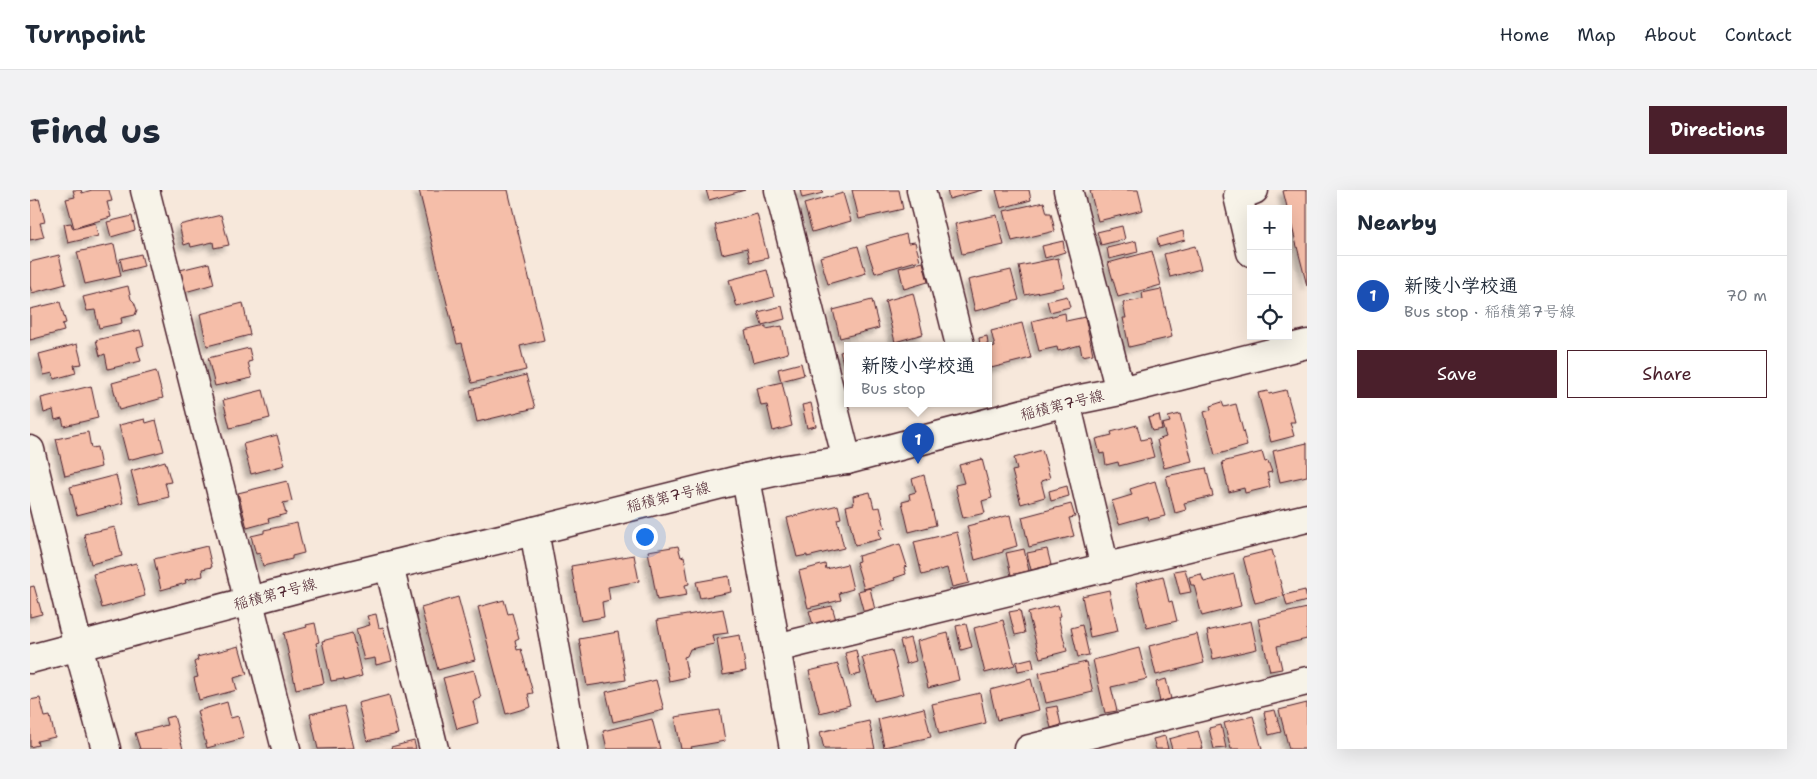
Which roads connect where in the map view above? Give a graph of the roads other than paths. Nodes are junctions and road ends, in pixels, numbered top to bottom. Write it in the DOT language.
graph roads {
  1 [pos="145,190"];
  2 [pos="779,190"];
  3 [pos="921,190"];
  4 [pos="1068,190"];
  5 [pos="1254,190"];
  6 [pos="1251,250"];
  7 [pos="959,342"];
  8 [pos="1272,344"];
  9 [pos="1307,344"];
  10 [pos="1120,391"];
  11 [pos="1066,402"];
  12 [pos="980,414"];
  13 [pos="30,450"];
  14 [pos="847,460"];
  15 [pos="746,478"];
  16 [pos="1306,524"];
  17 [pos="534,531"];
  18 [pos="389,566"];
  19 [pos="1105,568"];
  20 [pos="248,601"];
  21 [pos="78,646"];
  22 [pos="776,648"];
  23 [pos="30,659"];
  24 [pos="1307,681"];
  25 [pos="106,749"];
  26 [pos="286,749"];
  27 [pos="434,749"];
  28 [pos="574,749"];
  29 [pos="794,749"];
  30 [pos="1029,749"];
  1 -- 20 [label="street"];
  2 -- 14 [label="street"];
  3 -- 7 [label="street"];
  4 -- 10 [label="street"];
  5 -- 6 [label="street"];
  8 -- 9 [label="street, 稲積第7号線"];
  8 -- 10 [label="street, 稲積第7号線"];
  10 -- 11 [label="street, 稲積第7号線"];
  11 -- 12 [label="street, 稲積第7号線"];
  11 -- 19 [label="street"];
  12 -- 14 [label="street, 稲積第7号線"];
  13 -- 21 [label="street"];
  14 -- 15 [label="street, 稲積第7号線"];
  15 -- 17 [label="street, 稲積第7号線"];
  15 -- 22 [label="street"];
  16 -- 19 [label="street"];
  17 -- 18 [label="street, 稲積第7号線"];
  17 -- 28 [label="street"];
  18 -- 20 [label="street, 稲積第7号線"];
  18 -- 27 [label="street"];
  19 -- 22 [label="street"];
  20 -- 21 [label="street, 稲積第7号線"];
  20 -- 26 [label="street"];
  21 -- 23 [label="street, 稲積第7号線"];
  21 -- 25 [label="street"];
  22 -- 29 [label="street"];
  24 -- 30 [label="street"];
}
